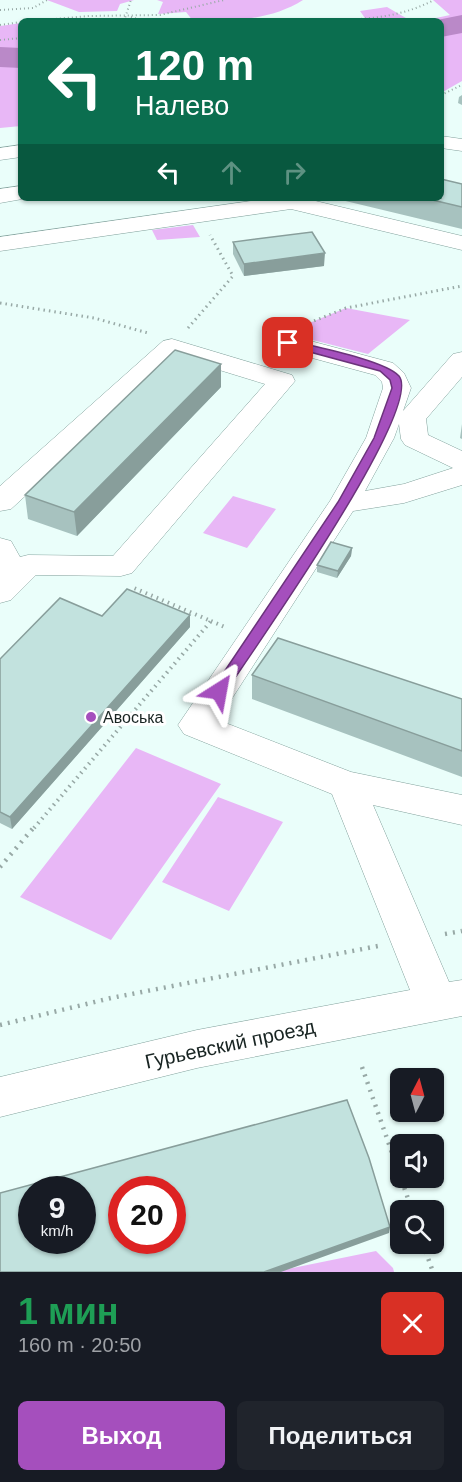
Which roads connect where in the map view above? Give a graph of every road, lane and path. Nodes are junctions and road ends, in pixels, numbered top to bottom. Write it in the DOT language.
graph roads {
  1 [pos="47,0"];
  2 [pos="131,0"];
  3 [pos="224,0"];
  4 [pos="434,0"];
  5 [pos="0,10"];
  6 [pos="374,15"];
  7 [pos="125,16"];
  8 [pos="69,18"];
  9 [pos="133,18"];
  10 [pos="375,18"];
  11 [pos="392,18"];
  12 [pos="18,22"];
  13 [pos="0,25"];
  14 [pos="18,38"];
  15 [pos="0,40"];
  16 [pos="462,84"];
  17 [pos="444,93"];
  18 [pos="444,142"];
  19 [pos="462,146"];
  20 [pos="18,151"];
  21 [pos="0,154"];
  22 [pos="18,193"];
  23 [pos="0,196"];
  24 [pos="199,215"];
  25 [pos="462,243"];
  26 [pos="0,244"];
  27 [pos="462,286"];
  28 [pos="0,303"];
  29 [pos="296,334"];
  30 [pos="174,344"];
  31 [pos="462,360"];
  32 [pos="462,462"];
  33 [pos="462,476"];
  34 [pos="0,502"];
  35 [pos="344,502"];
  36 [pos="0,548"];
  37 [pos="81,565"];
  38 [pos="8,585"];
  39 [pos="253,639"];
  40 [pos="286,650"];
  41 [pos="345,785"];
  42 [pos="462,810"];
  43 [pos="0,867"];
  44 [pos="462,932"];
  45 [pos="412,940"];
  46 [pos="449,1001"];
  47 [pos="0,1025"];
  48 [pos="362,1067"];
  49 [pos="0,1097"];
  50 [pos="409,1200"];
  51 [pos="427,1254"];
  52 [pos="433,1272"];
  1 -- 5 [label="path"];
  2 -- 7 [label="path"];
  3 -- 7 [label="path"];
  4 -- 11 [label="path"];
  6 -- 10 [label="path"];
  7 -- 8 [label="path"];
  7 -- 9 [label="path"];
  12 -- 13 [label="path"];
  14 -- 15 [label="path"];
  16 -- 17 [label="path"];
  18 -- 19 [label="street"];
  20 -- 21 [label="street"];
  22 -- 23 [label="street"];
  24 -- 25 [label="street"];
  24 -- 26 [label="street"];
  24 -- 30 [label="path"];
  27 -- 29 [label="path"];
  28 -- 30 [label="path"];
  29 -- 35 [label="street"];
  30 -- 34 [label="street"];
  30 -- 37 [label="street"];
  31 -- 32 [label="street"];
  33 -- 35 [label="street"];
  35 -- 39 [label="street"];
  36 -- 38 [label="street"];
  37 -- 38 [label="street"];
  37 -- 43 [label="path"];
  39 -- 40 [label="street"];
  39 -- 41 [label="street"];
  41 -- 42 [label="street"];
  41 -- 45 [label="street"];
  44 -- 45 [label="path"];
  45 -- 46 [label="street"];
  45 -- 47 [label="path"];
  46 -- 49 [label="street, Гурьевский проезд"];
  48 -- 50 [label="path"];
  51 -- 52 [label="path"];
}
